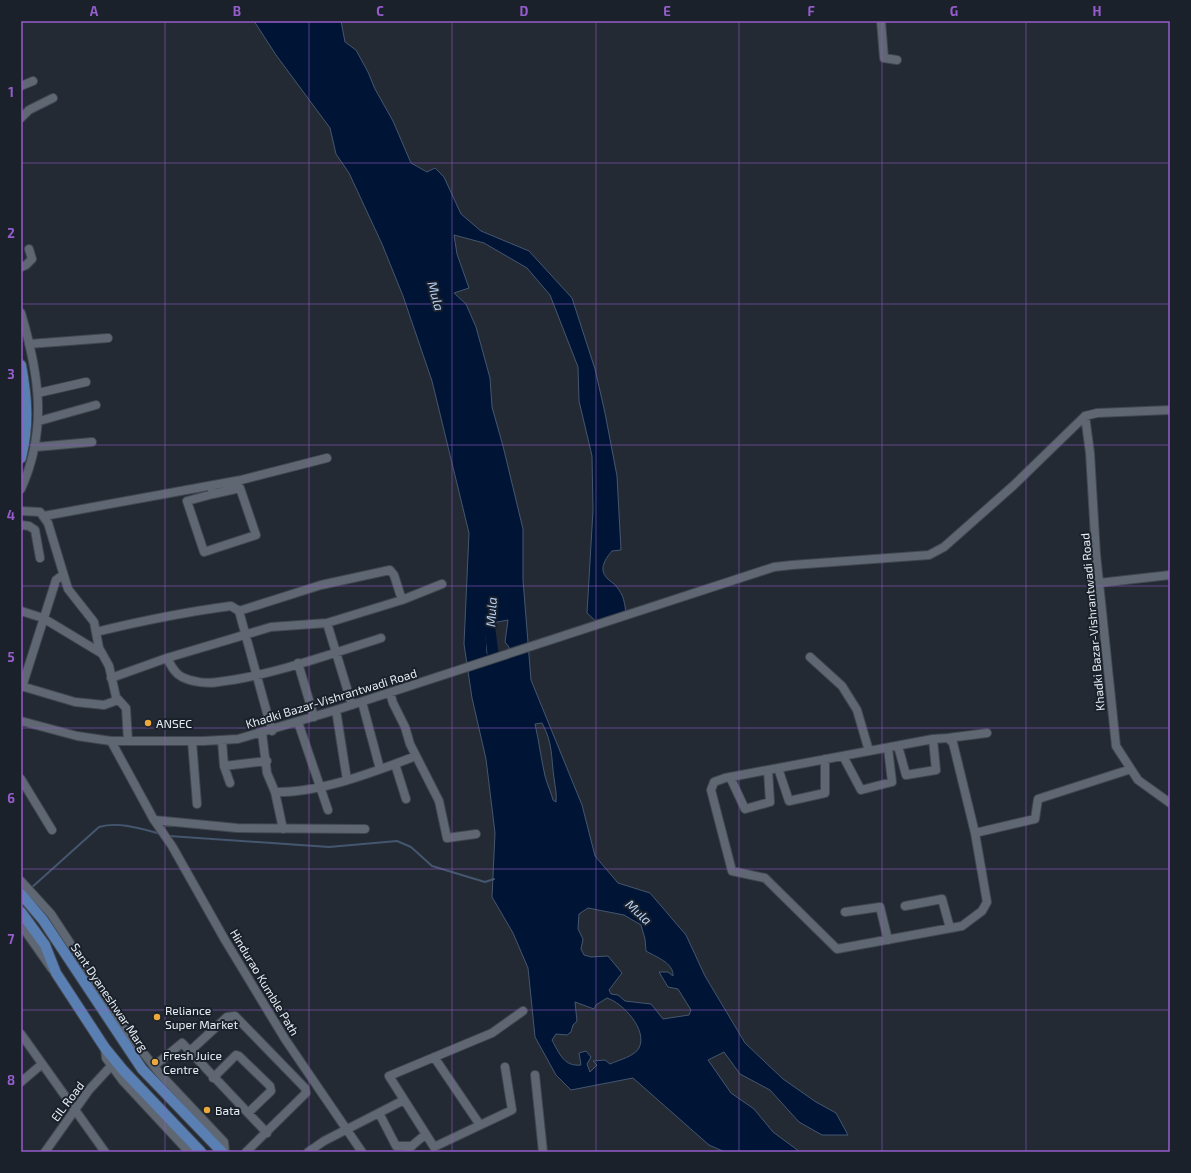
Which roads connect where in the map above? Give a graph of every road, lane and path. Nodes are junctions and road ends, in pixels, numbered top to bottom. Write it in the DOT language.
graph roads {
  1 [pos="881,21"];
  2 [pos="897,60"];
  3 [pos="33,81"];
  4 [pos="21,86"];
  5 [pos="53,98"];
  6 [pos="21,118"];
  7 [pos="29,249"];
  8 [pos="21,267"];
  9 [pos="21,313"];
  10 [pos="108,338"];
  11 [pos="29,344"];
  12 [pos="21,365"];
  13 [pos="86,382"];
  14 [pos="38,394"];
  15 [pos="96,405"];
  16 [pos="1170,410"];
  17 [pos="1084,416"];
  18 [pos="39,421"];
  19 [pos="92,442"];
  20 [pos="36,447"];
  21 [pos="21,458"];
  22 [pos="327,458"];
  23 [pos="21,489"];
  24 [pos="212,490"];
  25 [pos="21,511"];
  26 [pos="44,516"];
  27 [pos="21,525"];
  28 [pos="40,558"];
  29 [pos="63,575"];
  30 [pos="1170,575"];
  31 [pos="1099,583"];
  32 [pos="442,584"];
  33 [pos="402,600"];
  34 [pos="21,611"];
  35 [pos="240,611"];
  36 [pos="43,618"];
  37 [pos="326,623"];
  38 [pos="96,632"];
  39 [pos="247,634"];
  40 [pos="381,638"];
  41 [pos="336,652"];
  42 [pos="103,654"];
  43 [pos="810,657"];
  44 [pos="167,658"];
  45 [pos="298,663"];
  46 [pos="258,675"];
  47 [pos="111,678"];
  48 [pos="22,686"];
  49 [pos="390,693"];
  50 [pos="118,700"];
  51 [pos="362,702"];
  52 [pos="352,705"];
  53 [pos="336,710"];
  54 [pos="314,717"];
  55 [pos="21,721"];
  56 [pos="298,722"];
  57 [pos="272,731"];
  58 [pos="262,733"];
  59 [pos="987,733"];
  60 [pos="948,738"];
  61 [pos="933,739"];
  62 [pos="111,741"];
  63 [pos="128,741"];
  64 [pos="192,741"];
  65 [pos="222,741"];
  66 [pos="898,746"];
  67 [pos="888,748"];
  68 [pos="868,751"];
  69 [pos="416,756"];
  70 [pos="843,756"];
  71 [pos="825,760"];
  72 [pos="267,761"];
  73 [pos="395,764"];
  74 [pos="224,766"];
  75 [pos="778,768"];
  76 [pos="380,769"];
  77 [pos="1131,769"];
  78 [pos="768,770"];
  79 [pos="730,777"];
  80 [pos="21,779"];
  81 [pos="347,780"];
  82 [pos="230,783"];
  83 [pos="320,786"];
  84 [pos="275,792"];
  85 [pos="406,799"];
  86 [pos="1170,803"];
  87 [pos="197,804"];
  88 [pos="328,810"];
  89 [pos="154,820"];
  90 [pos="283,829"];
  91 [pos="365,829"];
  92 [pos="52,830"];
  93 [pos="975,833"];
  94 [pos="476,834"];
  95 [pos="21,881"];
  96 [pos="21,894"];
  97 [pos="34,901"];
  98 [pos="905,906"];
  99 [pos="845,912"];
  100 [pos="22,913"];
  101 [pos="21,925"];
  102 [pos="950,928"];
  103 [pos="888,940"];
  104 [pos="55,969"];
  105 [pos="524,1011"];
  106 [pos="21,1034"];
  107 [pos="105,1048"];
  108 [pos="189,1052"];
  109 [pos="434,1057"];
  110 [pos="42,1064"];
  111 [pos="111,1066"];
  112 [pos="154,1066"];
  113 [pos="505,1067"];
  114 [pos="535,1075"];
  115 [pos="213,1078"];
  116 [pos="21,1082"];
  117 [pos="404,1100"];
  118 [pos="74,1110"];
  119 [pos="248,1113"];
  120 [pos="379,1113"];
  121 [pos="480,1125"];
  122 [pos="347,1130"];
  123 [pos="266,1133"];
  124 [pos="426,1134"];
  125 [pos="412,1146"];
  126 [pos="45,1152"];
  127 [pos="105,1152"];
  128 [pos="189,1152"];
  129 [pos="201,1152"];
  130 [pos="222,1152"];
  131 [pos="225,1152"];
  132 [pos="246,1152"];
  133 [pos="308,1152"];
  134 [pos="362,1152"];
  135 [pos="405,1152"];
  136 [pos="543,1152"];
  1 -- 2 [label="street"];
  3 -- 4 [label="street"];
  5 -- 6 [label="street"];
  7 -- 8 [label="street"];
  9 -- 11 [label="street"];
  10 -- 11 [label="street"];
  11 -- 14 [label="street"];
  12 -- 21 [label="main road"];
  13 -- 14 [label="street"];
  14 -- 18 [label="street"];
  15 -- 18 [label="street"];
  16 -- 17 [label="street"];
  17 -- 31 [label="street, Khadki Bazar-Vishrantwadi Road"];
  17 -- 49 [label="street, Khadki Bazar-Vishrantwadi Road"];
  18 -- 20 [label="street"];
  19 -- 20 [label="street"];
  20 -- 23 [label="street"];
  22 -- 24 [label="street"];
  24 -- 24 [label="street"];
  24 -- 26 [label="street"];
  25 -- 26 [label="street"];
  26 -- 29 [label="street"];
  27 -- 28 [label="street"];
  29 -- 36 [label="street"];
  29 -- 38 [label="street"];
  30 -- 31 [label="street"];
  31 -- 77 [label="street, Khadki Bazar-Vishrantwadi Road"];
  32 -- 33 [label="street"];
  33 -- 35 [label="street"];
  33 -- 37 [label="street"];
  34 -- 36 [label="street"];
  35 -- 38 [label="street"];
  35 -- 39 [label="street"];
  36 -- 42 [label="street"];
  36 -- 48 [label="street"];
  37 -- 39 [label="street"];
  37 -- 41 [label="street"];
  38 -- 42 [label="street"];
  39 -- 44 [label="street"];
  39 -- 46 [label="street"];
  40 -- 41 [label="street"];
  41 -- 45 [label="street"];
  41 -- 52 [label="street"];
  42 -- 47 [label="street"];
  43 -- 68 [label="street"];
  44 -- 46 [label="street"];
  44 -- 47 [label="street"];
  45 -- 46 [label="street"];
  45 -- 54 [label="street"];
  46 -- 57 [label="street"];
  47 -- 50 [label="street"];
  48 -- 50 [label="street"];
  49 -- 51 [label="street, Khadki Bazar-Vishrantwadi Road"];
  49 -- 69 [label="street"];
  50 -- 63 [label="street"];
  51 -- 52 [label="street, Khadki Bazar-Vishrantwadi Road"];
  51 -- 76 [label="street"];
  52 -- 53 [label="street, Khadki Bazar-Vishrantwadi Road"];
  53 -- 54 [label="street, Khadki Bazar-Vishrantwadi Road"];
  53 -- 81 [label="street"];
  54 -- 56 [label="street, Khadki Bazar-Vishrantwadi Road"];
  55 -- 62 [label="street, Khadki Bazar-Vishrantwadi Road"];
  56 -- 57 [label="street, Khadki Bazar-Vishrantwadi Road"];
  56 -- 83 [label="street"];
  57 -- 58 [label="street, Khadki Bazar-Vishrantwadi Road"];
  58 -- 65 [label="street, Khadki Bazar-Vishrantwadi Road"];
  58 -- 72 [label="street"];
  59 -- 60 [label="street"];
  60 -- 61 [label="street"];
  60 -- 93 [label="street"];
  61 -- 66 [label="street"];
  61 -- 66 [label="street"];
  62 -- 63 [label="street, Khadki Bazar-Vishrantwadi Road"];
  62 -- 89 [label="street, Hindurao Kumble Path"];
  63 -- 64 [label="street, Khadki Bazar-Vishrantwadi Road"];
  64 -- 65 [label="street, Khadki Bazar-Vishrantwadi Road"];
  64 -- 87 [label="street"];
  65 -- 74 [label="street"];
  66 -- 67 [label="street"];
  67 -- 68 [label="street"];
  67 -- 70 [label="street"];
  68 -- 70 [label="street"];
  69 -- 73 [label="street"];
  69 -- 94 [label="street"];
  70 -- 71 [label="street"];
  71 -- 75 [label="street"];
  71 -- 75 [label="street"];
  72 -- 74 [label="street"];
  72 -- 84 [label="street"];
  73 -- 76 [label="street"];
  73 -- 85 [label="street"];
  74 -- 82 [label="street"];
  75 -- 78 [label="street"];
  76 -- 81 [label="street"];
  77 -- 86 [label="street, Khadki Bazar-Vishrantwadi Road"];
  77 -- 93 [label="street"];
  78 -- 79 [label="street"];
  78 -- 79 [label="street"];
  79 -- 103 [label="street"];
  80 -- 92 [label="street"];
  81 -- 83 [label="street"];
  83 -- 84 [label="street"];
  83 -- 88 [label="street"];
  84 -- 90 [label="street"];
  89 -- 90 [label="street"];
  89 -- 122 [label="street, Hindurao Kumble Path"];
  90 -- 91 [label="street"];
  93 -- 102 [label="street"];
  95 -- 97 [label="street"];
  96 -- 97 [label="main road, Sant Dyaneshwar Marg"];
  97 -- 112 [label="street"];
  97 -- 130 [label="main road, Sant Dyaneshwar Marg"];
  98 -- 102 [label="street"];
  99 -- 103 [label="street"];
  100 -- 104 [label="main road"];
  101 -- 104 [label="street"];
  102 -- 103 [label="street"];
  104 -- 107 [label="main road"];
  105 -- 109 [label="street"];
  106 -- 110 [label="street"];
  107 -- 111 [label="street"];
  107 -- 129 [label="main road"];
  108 -- 112 [label="street"];
  108 -- 115 [label="street"];
  108 -- 123 [label="street"];
  109 -- 117 [label="street"];
  109 -- 121 [label="street"];
  110 -- 116 [label="street"];
  110 -- 118 [label="street"];
  111 -- 118 [label="street, EIL Road"];
  111 -- 128 [label="street"];
  112 -- 131 [label="street"];
  113 -- 121 [label="street"];
  114 -- 136 [label="street"];
  115 -- 119 [label="street"];
  115 -- 119 [label="street"];
  117 -- 120 [label="street"];
  117 -- 124 [label="street"];
  118 -- 126 [label="street, EIL Road"];
  118 -- 127 [label="street"];
  119 -- 123 [label="street"];
  120 -- 122 [label="street"];
  120 -- 125 [label="street"];
  121 -- 124 [label="street"];
  122 -- 133 [label="street"];
  122 -- 134 [label="street, Hindurao Kumble Path"];
  123 -- 132 [label="street"];
  124 -- 125 [label="street"];
  125 -- 135 [label="street"];
}
